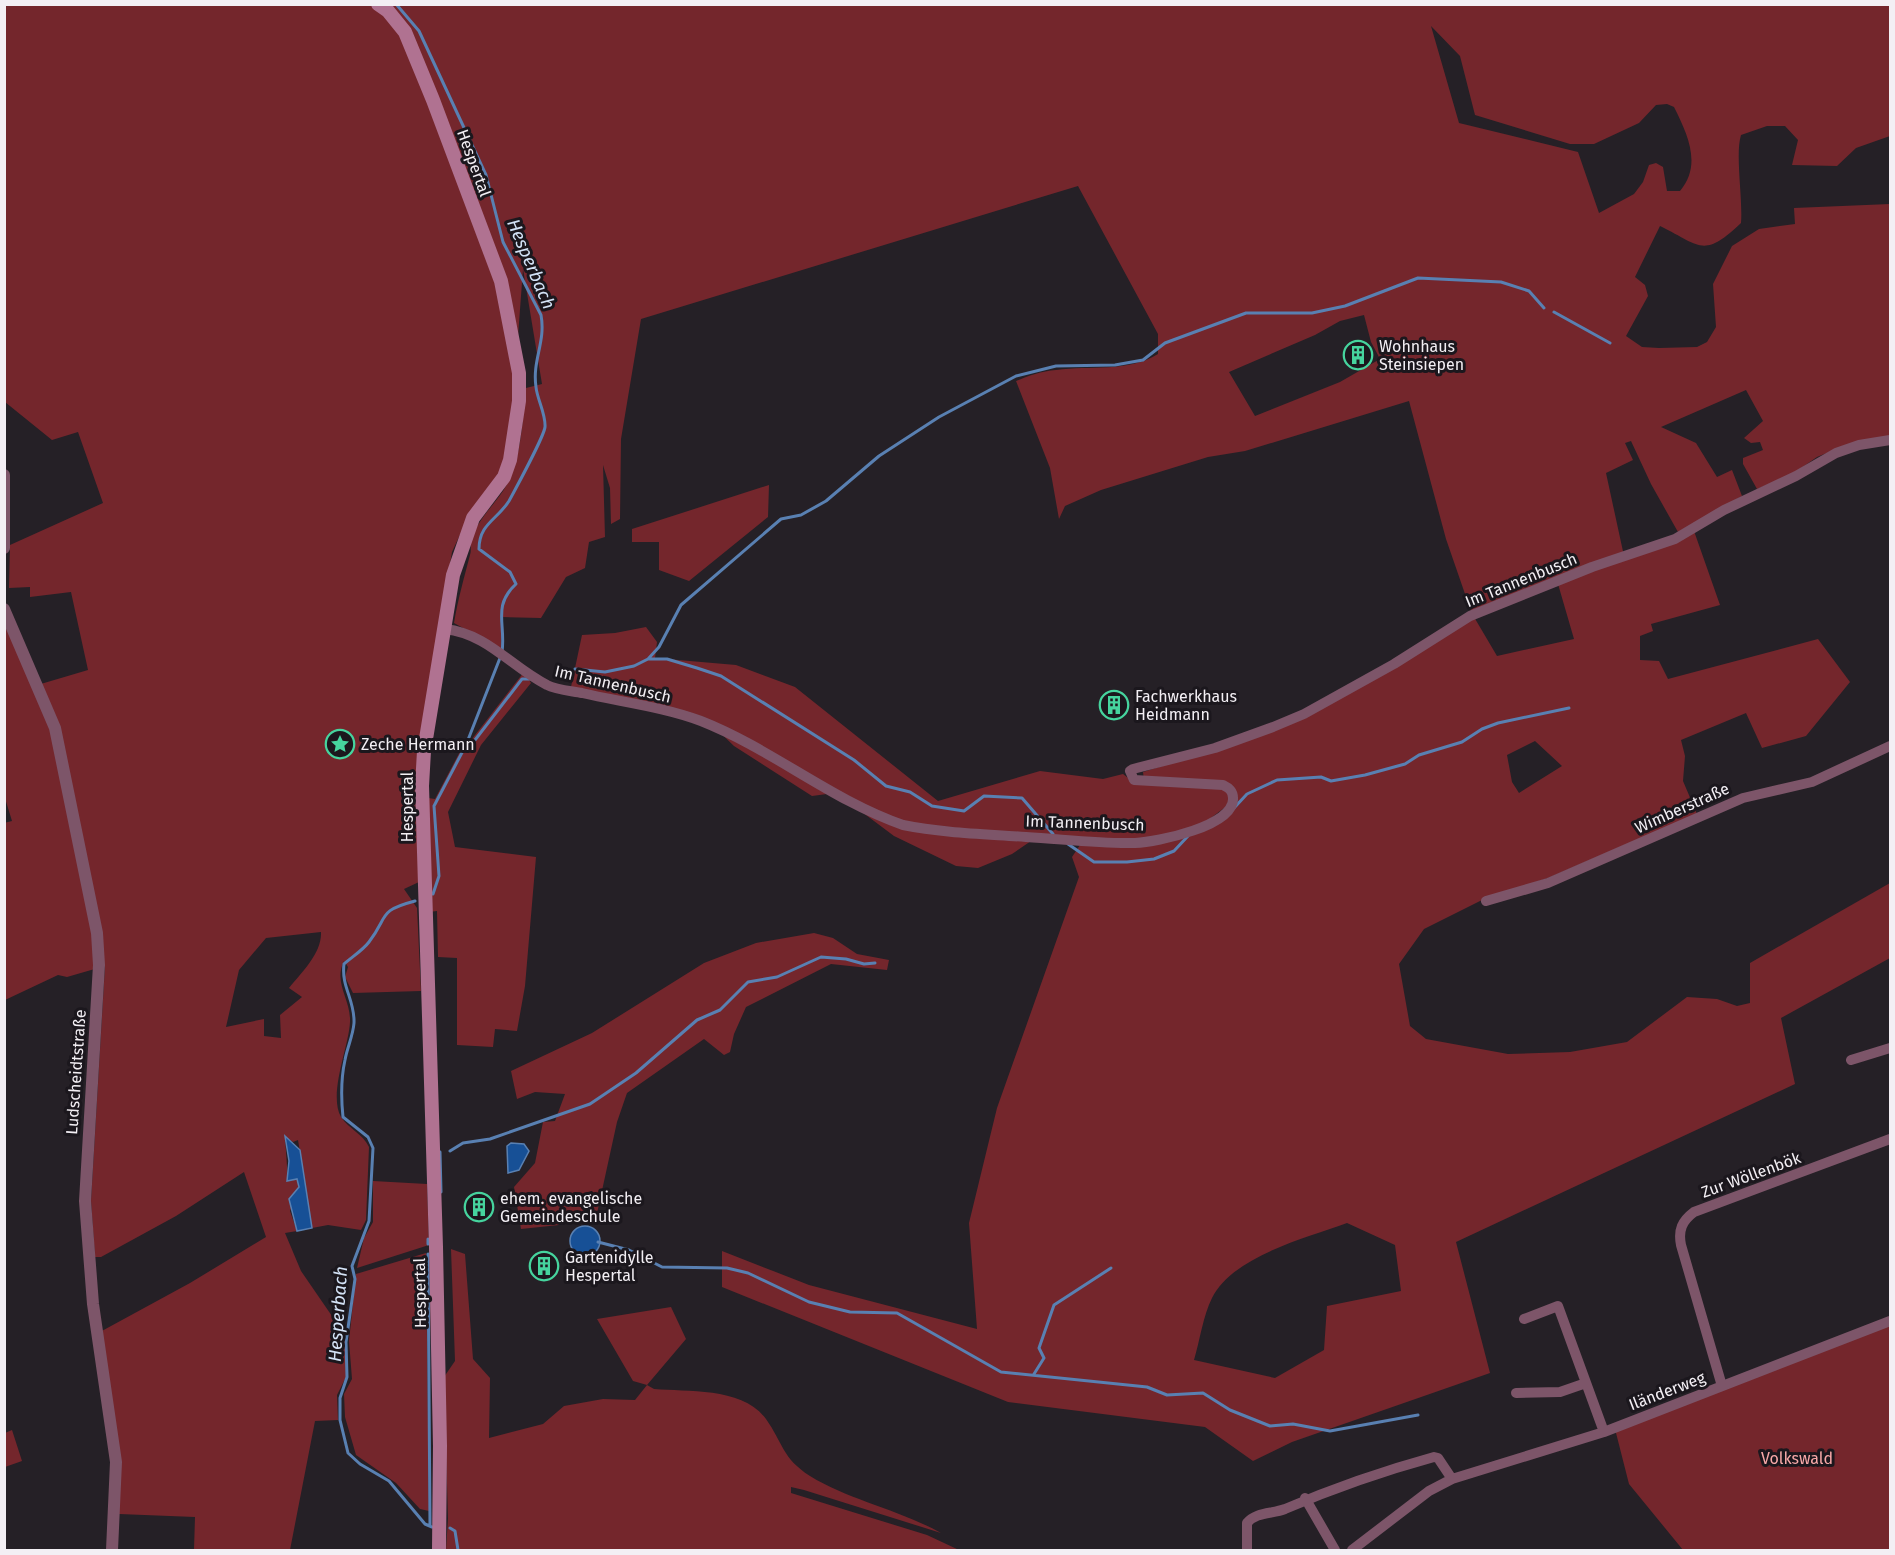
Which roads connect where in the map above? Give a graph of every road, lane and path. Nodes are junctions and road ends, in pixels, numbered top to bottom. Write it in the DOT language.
graph roads {
  1 [pos="378,4"];
  2 [pos="1890,440"];
  3 [pos="4,475"];
  4 [pos="4,548"];
  5 [pos="4,609"];
  6 [pos="445,629"];
  7 [pos="1890,746"];
  8 [pos="1486,901"];
  9 [pos="1890,1048"];
  10 [pos="1851,1060"];
  11 [pos="1890,1139"];
  12 [pos="1524,1319"];
  13 [pos="1890,1321"];
  14 [pos="1586,1383"];
  15 [pos="1722,1386"];
  16 [pos="1516,1393"];
  17 [pos="1604,1432"];
  18 [pos="1452,1479"];
  19 [pos="1305,1498"];
  20 [pos="112,1551"];
  21 [pos="439,1551"];
  22 [pos="1247,1551"];
  23 [pos="1335,1551"];
  24 [pos="1352,1551"];
  1 -- 6 [label="main road, Hespertal"];
  2 -- 6 [label="street, Im Tannenbusch"];
  3 -- 4 [label="street"];
  5 -- 20 [label="street, Ludscheidtstraße"];
  6 -- 21 [label="main road, Hespertal"];
  7 -- 8 [label="street, Wimberstraße"];
  9 -- 10 [label="street"];
  11 -- 15 [label="street, Zur Wöllenbök"];
  12 -- 14 [label="street"];
  13 -- 15 [label="street, Iländerweg"];
  14 -- 16 [label="street"];
  14 -- 17 [label="street"];
  15 -- 17 [label="street, Iländerweg"];
  17 -- 18 [label="street, Iländerweg"];
  18 -- 19 [label="street"];
  18 -- 24 [label="street, Iländerweg"];
  19 -- 22 [label="street"];
  19 -- 23 [label="street"];
}
